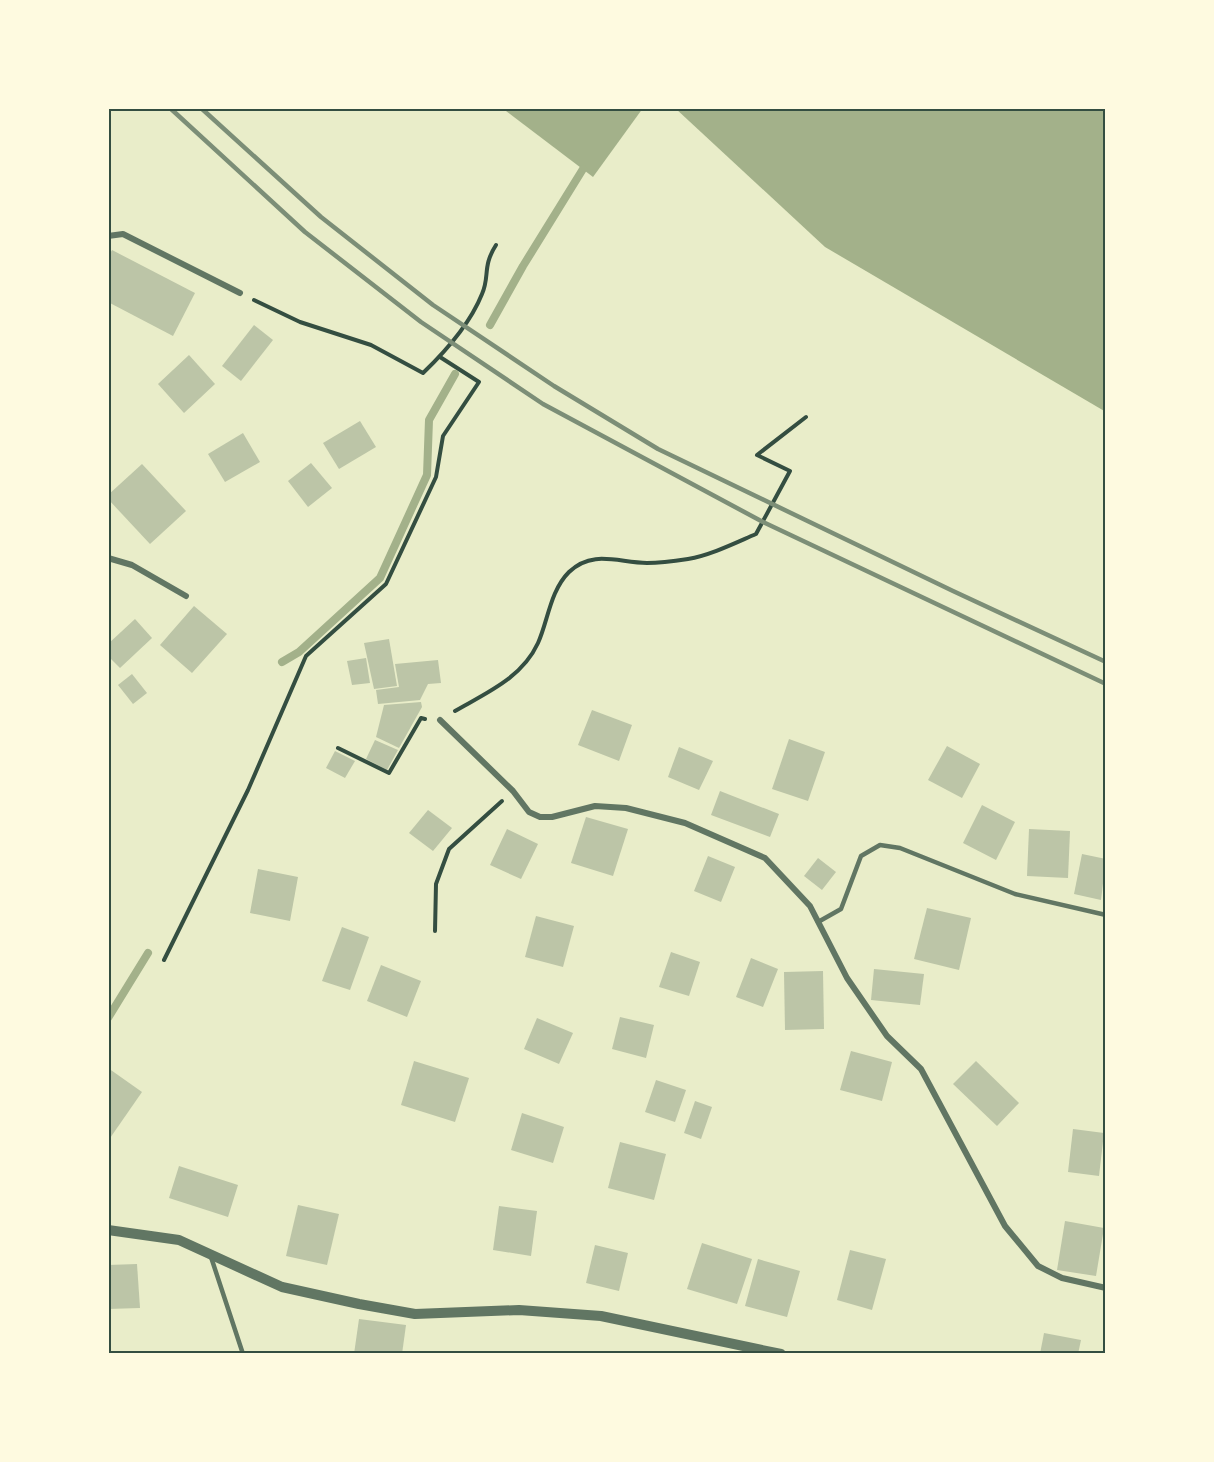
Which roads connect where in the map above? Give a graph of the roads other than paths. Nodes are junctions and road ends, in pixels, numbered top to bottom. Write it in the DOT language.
graph roads {
  1 [pos="108,236"];
  2 [pos="240,293"];
  3 [pos="108,558"];
  4 [pos="186,596"];
  5 [pos="440,720"];
  6 [pos="1106,915"];
  7 [pos="818,922"];
  8 [pos="108,1230"];
  9 [pos="209,1252"];
  10 [pos="1106,1288"];
  11 [pos="243,1354"];
  12 [pos="780,1354"];
  1 -- 2 [label="street"];
  3 -- 4 [label="street"];
  5 -- 7 [label="street"];
  6 -- 7 [label="lane"];
  7 -- 10 [label="street"];
  8 -- 9 [label="street"];
  9 -- 11 [label="lane"];
  9 -- 12 [label="street"];
}
